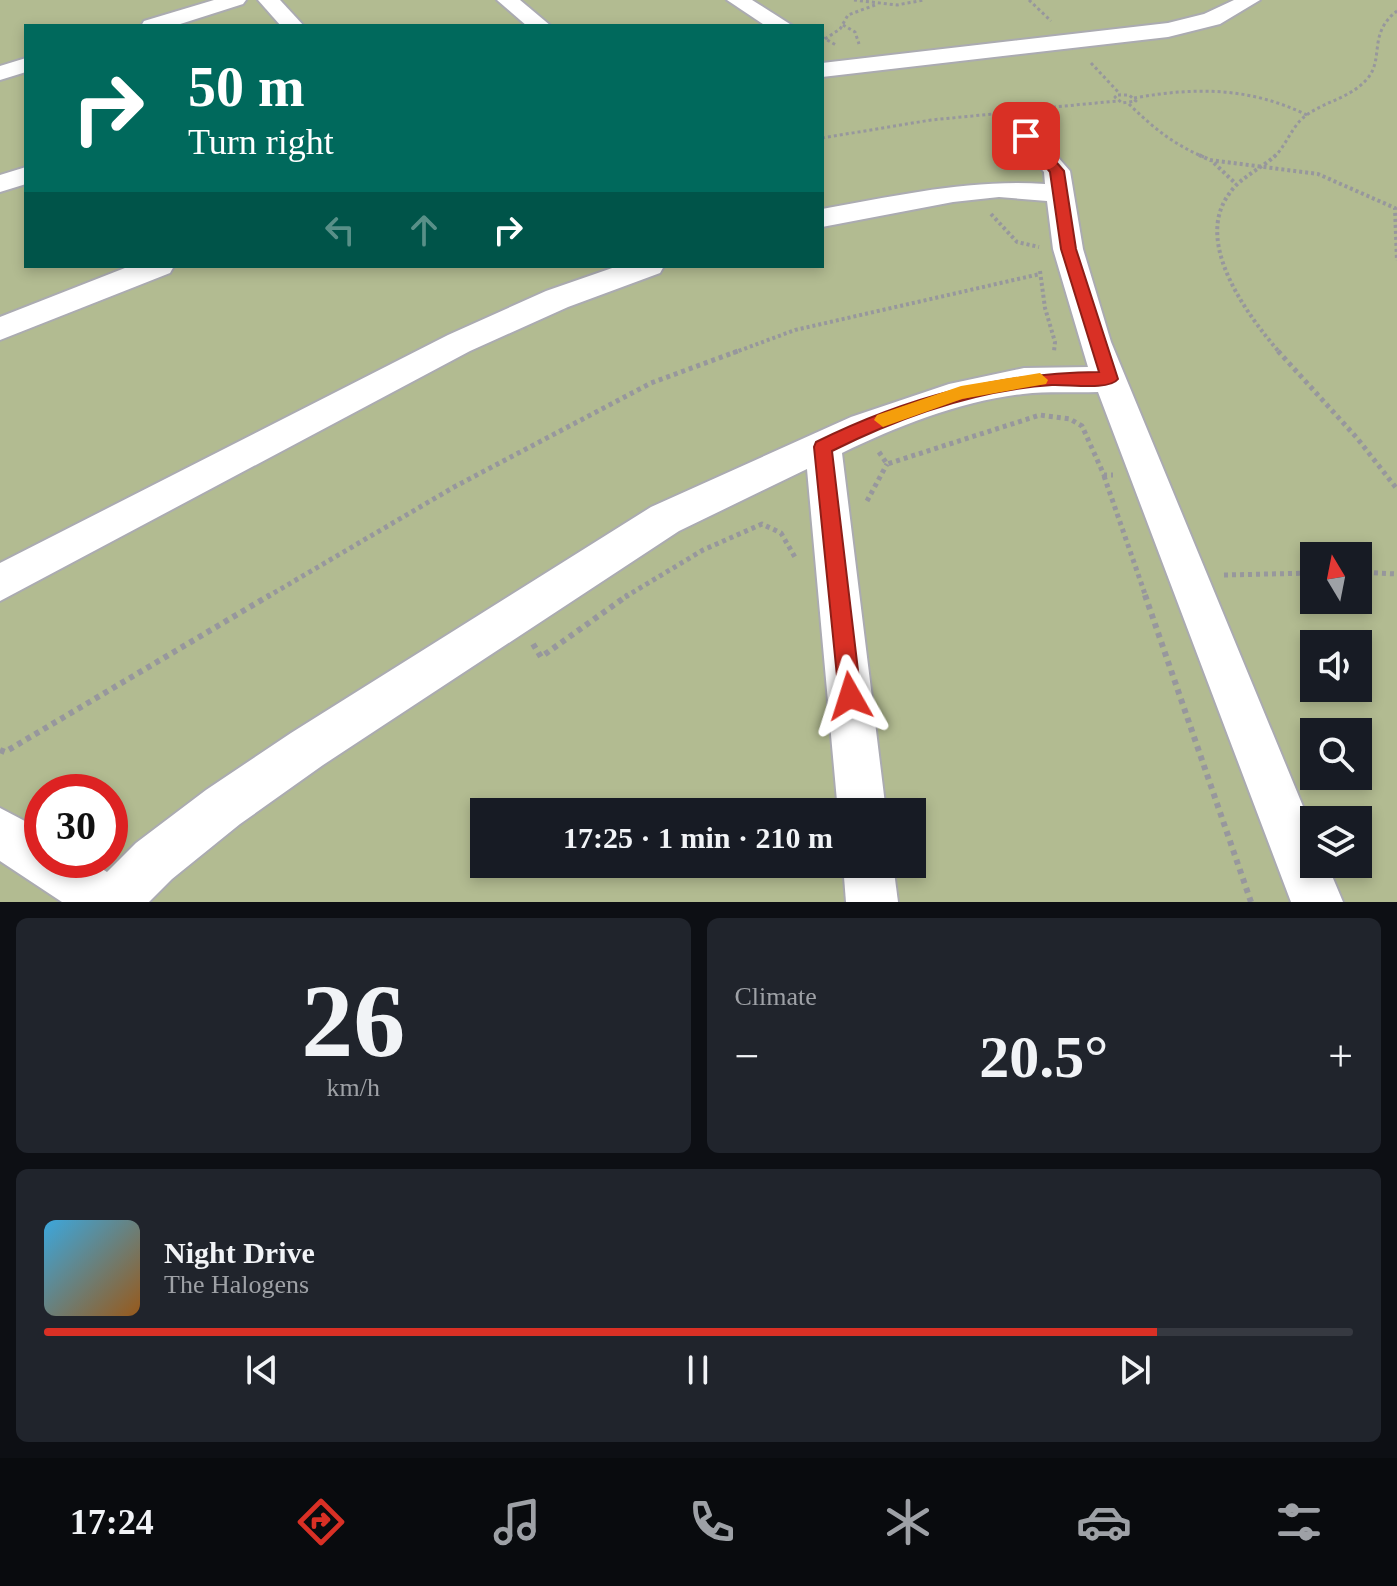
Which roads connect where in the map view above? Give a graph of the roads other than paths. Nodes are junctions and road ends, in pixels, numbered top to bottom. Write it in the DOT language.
graph roads {
  1 [pos="236,0"];
  2 [pos="268,0"];
  3 [pos="507,0"];
  4 [pos="737,0"];
  5 [pos="1238,2"];
  6 [pos="158,24"];
  7 [pos="291,24"];
  8 [pos="537,24"];
  9 [pos="779,24"];
  10 [pos="826,58"];
  11 [pos="24,66"];
  12 [pos="0,73"];
  13 [pos="1026,136"];
  14 [pos="24,176"];
  15 [pos="0,184"];
  16 [pos="1058,193"];
  17 [pos="824,218"];
  18 [pos="154,268"];
  19 [pos="643,268"];
  20 [pos="0,329"];
  21 [pos="1109,379"];
  22 [pos="823,447"];
  23 [pos="0,583"];
  24 [pos="860,798"];
  25 [pos="0,832"];
  26 [pos="24,848"];
  27 [pos="71,878"];
  28 [pos="869,878"];
  29 [pos="110,902"];
  30 [pos="872,902"];
  31 [pos="1317,902"];
  1 -- 6 [label="street"];
  2 -- 7 [label="street"];
  3 -- 8 [label="street"];
  4 -- 9 [label="street"];
  5 -- 10 [label="street"];
  11 -- 12 [label="street"];
  13 -- 16 [label="street"];
  14 -- 15 [label="street"];
  16 -- 17 [label="street"];
  16 -- 21 [label="street"];
  18 -- 20 [label="street"];
  19 -- 23 [label="street"];
  21 -- 22 [label="street"];
  21 -- 31 [label="street"];
  22 -- 24 [label="street"];
  22 -- 29 [label="street"];
  25 -- 26 [label="street"];
  27 -- 29 [label="street"];
  28 -- 30 [label="street"];
}
